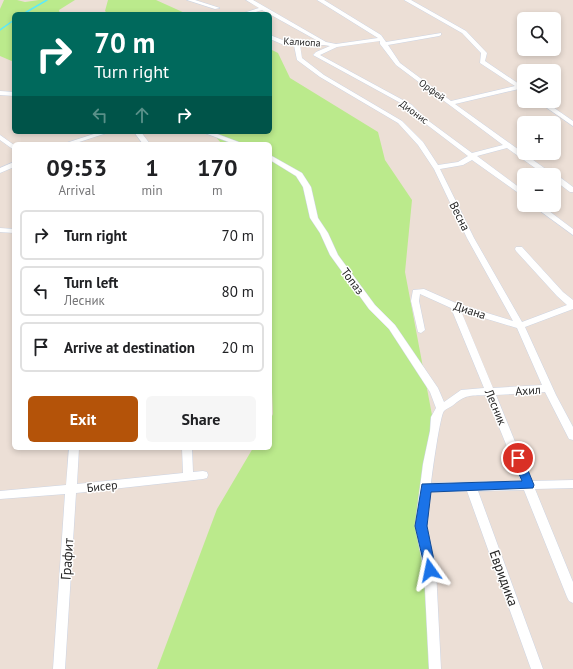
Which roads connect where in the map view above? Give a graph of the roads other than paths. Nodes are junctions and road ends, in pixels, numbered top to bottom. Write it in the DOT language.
graph roads {
  1 [pos="190,0"];
  2 [pos="249,0"];
  3 [pos="320,0"];
  4 [pos="407,0"];
  5 [pos="216,8"];
  6 [pos="263,8"];
  7 [pos="250,12"];
  8 [pos="270,12"];
  9 [pos="272,13"];
  10 [pos="439,34"];
  11 [pos="272,39"];
  12 [pos="382,42"];
  13 [pos="324,43"];
  14 [pos="297,44"];
  15 [pos="336,46"];
  16 [pos="517,86"];
  17 [pos="517,90"];
  18 [pos="0,93"];
  19 [pos="12,94"];
  20 [pos="450,103"];
  21 [pos="550,108"];
  22 [pos="573,124"];
  23 [pos="92,134"];
  24 [pos="139,134"];
  25 [pos="211,134"];
  26 [pos="0,138"];
  27 [pos="71,142"];
  28 [pos="145,142"];
  29 [pos="235,142"];
  30 [pos="508,146"];
  31 [pos="12,147"];
  32 [pos="472,155"];
  33 [pos="272,158"];
  34 [pos="12,165"];
  35 [pos="435,167"];
  36 [pos="2,168"];
  37 [pos="540,168"];
  38 [pos="561,182"];
  39 [pos="517,190"];
  40 [pos="573,190"];
  41 [pos="545,212"];
  42 [pos="0,230"];
  43 [pos="12,231"];
  44 [pos="573,233"];
  45 [pos="519,249"];
  46 [pos="573,305"];
  47 [pos="455,306"];
  48 [pos="520,326"];
  49 [pos="421,330"];
  50 [pos="548,388"];
  51 [pos="490,392"];
  52 [pos="441,408"];
  53 [pos="573,436"];
  54 [pos="74,450"];
  55 [pos="187,450"];
  56 [pos="203,475"];
  57 [pos="188,476"];
  58 [pos="573,484"];
  59 [pos="529,485"];
  60 [pos="471,486"];
  61 [pos="426,488"];
  62 [pos="72,489"];
  63 [pos="0,495"];
  64 [pos="573,597"];
  65 [pos="59,669"];
  66 [pos="435,669"];
  67 [pos="537,669"];
  1 -- 5 [label="street"];
  2 -- 6 [label="street"];
  3 -- 12 [label="street, Орфей"];
  4 -- 16 [label="street"];
  6 -- 7 [label="street"];
  6 -- 8 [label="street"];
  9 -- 13 [label="street"];
  10 -- 12 [label="street, Калиопа"];
  11 -- 14 [label="street, Калиопа"];
  12 -- 15 [label="street, Калиопа"];
  12 -- 20 [label="street, Орфей"];
  13 -- 14 [label="street, Калиопа"];
  13 -- 15 [label="street, Калиопа"];
  14 -- 35 [label="street, Весна"];
  15 -- 32 [label="street, Дионис"];
  17 -- 20 [label="street"];
  18 -- 19 [label="street"];
  20 -- 30 [label="street, Орфей"];
  21 -- 22 [label="street"];
  23 -- 27 [label="street"];
  24 -- 28 [label="street"];
  25 -- 29 [label="street"];
  26 -- 31 [label="street"];
  30 -- 32 [label="street"];
  30 -- 37 [label="street, Орфей"];
  32 -- 35 [label="street"];
  32 -- 39 [label="street, Дионис"];
  33 -- 52 [label="street, Топаз"];
  34 -- 36 [label="street"];
  35 -- 48 [label="street, Весна"];
  38 -- 40 [label="street"];
  41 -- 44 [label="street"];
  42 -- 43 [label="street"];
  45 -- 46 [label="street"];
  46 -- 48 [label="street"];
  47 -- 48 [label="street, Диана"];
  47 -- 49 [label="street, Диана"];
  47 -- 51 [label="street, Лесник"];
  48 -- 50 [label="street, Весна"];
  50 -- 51 [label="street, Ахил"];
  50 -- 53 [label="street, Весна"];
  51 -- 52 [label="street, Ахил"];
  51 -- 59 [label="street, Лесник"];
  52 -- 61 [label="street"];
  54 -- 62 [label="street, Графит"];
  55 -- 57 [label="street"];
  56 -- 57 [label="street, Бисер"];
  57 -- 62 [label="street, Бисер"];
  58 -- 59 [label="street"];
  59 -- 60 [label="street"];
  59 -- 64 [label="street, Лесник"];
  60 -- 61 [label="street"];
  60 -- 67 [label="street, Евридика"];
  61 -- 66 [label="street"];
  62 -- 63 [label="street, Бисер"];
  62 -- 65 [label="street, Графит"];
}
